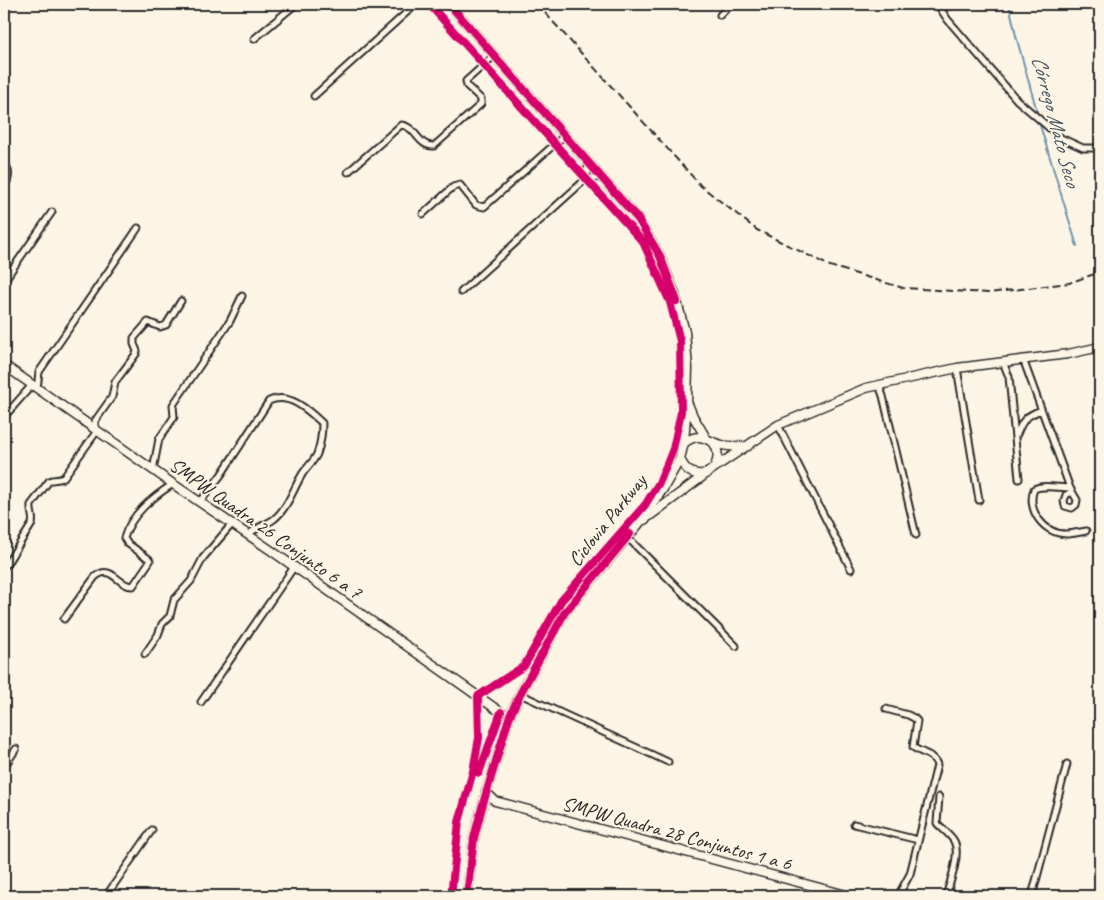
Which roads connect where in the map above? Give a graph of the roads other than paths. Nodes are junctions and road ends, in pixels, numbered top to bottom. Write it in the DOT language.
graph roads {
  1 [pos="296,4"];
  2 [pos="416,4"];
  3 [pos="448,4"];
  4 [pos="732,4"];
  5 [pos="937,4"];
  6 [pos="941,4"];
  7 [pos="959,4"];
  8 [pos="720,14"];
  9 [pos="254,39"];
  10 [pos="495,55"];
  11 [pos="314,96"];
  12 [pos="566,135"];
  13 [pos="1100,148"];
  14 [pos="588,161"];
  15 [pos="4,162"];
  16 [pos="348,172"];
  17 [pos="587,178"];
  18 [pos="603,179"];
  19 [pos="4,187"];
  20 [pos="52,212"];
  21 [pos="423,214"];
  22 [pos="138,228"];
  23 [pos="4,281"];
  24 [pos="461,292"];
  25 [pos="242,296"];
  26 [pos="181,301"];
  27 [pos="1100,347"];
  28 [pos="1023,359"];
  29 [pos="1003,362"];
  30 [pos="4,365"];
  31 [pos="957,368"];
  32 [pos="879,385"];
  33 [pos="35,387"];
  34 [pos="687,402"];
  35 [pos="1041,410"];
  36 [pos="4,417"];
  37 [pos="778,425"];
  38 [pos="94,426"];
  39 [pos="1016,436"];
  40 [pos="710,440"];
  41 [pos="684,443"];
  42 [pos="748,446"];
  43 [pos="680,459"];
  44 [pos="714,468"];
  45 [pos="153,470"];
  46 [pos="707,473"];
  47 [pos="1019,479"];
  48 [pos="173,484"];
  49 [pos="979,500"];
  50 [pos="200,502"];
  51 [pos="232,524"];
  52 [pos="638,525"];
  53 [pos="1086,531"];
  54 [pos="248,535"];
  55 [pos="916,535"];
  56 [pos="627,537"];
  57 [pos="6,565"];
  58 [pos="294,568"];
  59 [pos="851,569"];
  60 [pos="64,619"];
  61 [pos="736,646"];
  62 [pos="145,654"];
  63 [pos="520,694"];
  64 [pos="201,702"];
  65 [pos="886,709"];
  66 [pos="509,718"];
  67 [pos="16,749"];
  68 [pos="668,762"];
  69 [pos="1067,764"];
  70 [pos="4,767"];
  71 [pos="486,792"];
  72 [pos="939,797"];
  73 [pos="495,801"];
  74 [pos="482,807"];
  75 [pos="854,824"];
  76 [pos="152,830"];
  77 [pos="918,840"];
  78 [pos="106,896"];
  79 [pos="467,896"];
  80 [pos="850,896"];
  81 [pos="898,896"];
  82 [pos="946,896"];
  83 [pos="1032,896"];
  1 -- 9 [label="street"];
  2 -- 11 [label="street"];
  3 -- 10 [label="street"];
  4 -- 8 [label="street"];
  5 -- 13 [label="street"];
  6 -- 7 [label="street"];
  10 -- 12 [label="street"];
  10 -- 16 [label="street"];
  12 -- 14 [label="street"];
  12 -- 21 [label="street"];
  14 -- 17 [label="street"];
  14 -- 18 [label="street"];
  15 -- 19 [label="street"];
  17 -- 18 [label="street"];
  17 -- 24 [label="street"];
  18 -- 34 [label="street"];
  20 -- 23 [label="street"];
  22 -- 33 [label="street"];
  25 -- 45 [label="street"];
  26 -- 38 [label="street"];
  27 -- 28 [label="street"];
  28 -- 29 [label="street"];
  28 -- 35 [label="street"];
  29 -- 31 [label="street"];
  29 -- 39 [label="street"];
  30 -- 33 [label="street, SMPW Quadra 26 Conjunto 6 a 7"];
  31 -- 32 [label="street"];
  31 -- 49 [label="street"];
  32 -- 37 [label="street"];
  32 -- 55 [label="street"];
  33 -- 36 [label="street"];
  33 -- 38 [label="street, SMPW Quadra 26 Conjunto 6 a 7"];
  34 -- 40 [label="street"];
  34 -- 41 [label="street"];
  35 -- 39 [label="street"];
  35 -- 53 [label="street"];
  37 -- 42 [label="street"];
  37 -- 59 [label="street"];
  38 -- 45 [label="street, SMPW Quadra 26 Conjunto 6 a 7"];
  38 -- 57 [label="street"];
  39 -- 47 [label="street"];
  40 -- 41 [label="street"];
  40 -- 42 [label="street"];
  40 -- 44 [label="street"];
  41 -- 43 [label="street"];
  42 -- 44 [label="street"];
  43 -- 46 [label="street"];
  43 -- 52 [label="street"];
  44 -- 46 [label="street"];
  45 -- 48 [label="street, SMPW Quadra 26 Conjunto 6 a 7"];
  46 -- 52 [label="street"];
  48 -- 50 [label="street, SMPW Quadra 26 Conjunto 6 a 7"];
  48 -- 60 [label="street"];
  50 -- 51 [label="street, SMPW Quadra 26 Conjunto 6 a 7"];
  50 -- 54 [label="street"];
  51 -- 54 [label="street, SMPW Quadra 26 Conjunto 6 a 7"];
  51 -- 62 [label="street"];
  52 -- 56 [label="street"];
  54 -- 58 [label="street, SMPW Quadra 26 Conjunto 6 a 7"];
  56 -- 61 [label="street"];
  56 -- 63 [label="street"];
  58 -- 64 [label="street"];
  58 -- 66 [label="street, SMPW Quadra 26 Conjunto 6 a 7"];
  63 -- 66 [label="street"];
  63 -- 68 [label="street"];
  65 -- 77 [label="street"];
  66 -- 71 [label="street"];
  67 -- 70 [label="street"];
  69 -- 83 [label="street"];
  71 -- 73 [label="street"];
  71 -- 74 [label="street"];
  72 -- 82 [label="street"];
  73 -- 74 [label="street"];
  73 -- 80 [label="street, SMPW Quadra 28 Conjuntos 1 a 6"];
  74 -- 79 [label="street"];
  75 -- 77 [label="street"];
  76 -- 78 [label="street"];
  77 -- 81 [label="street"];
}
